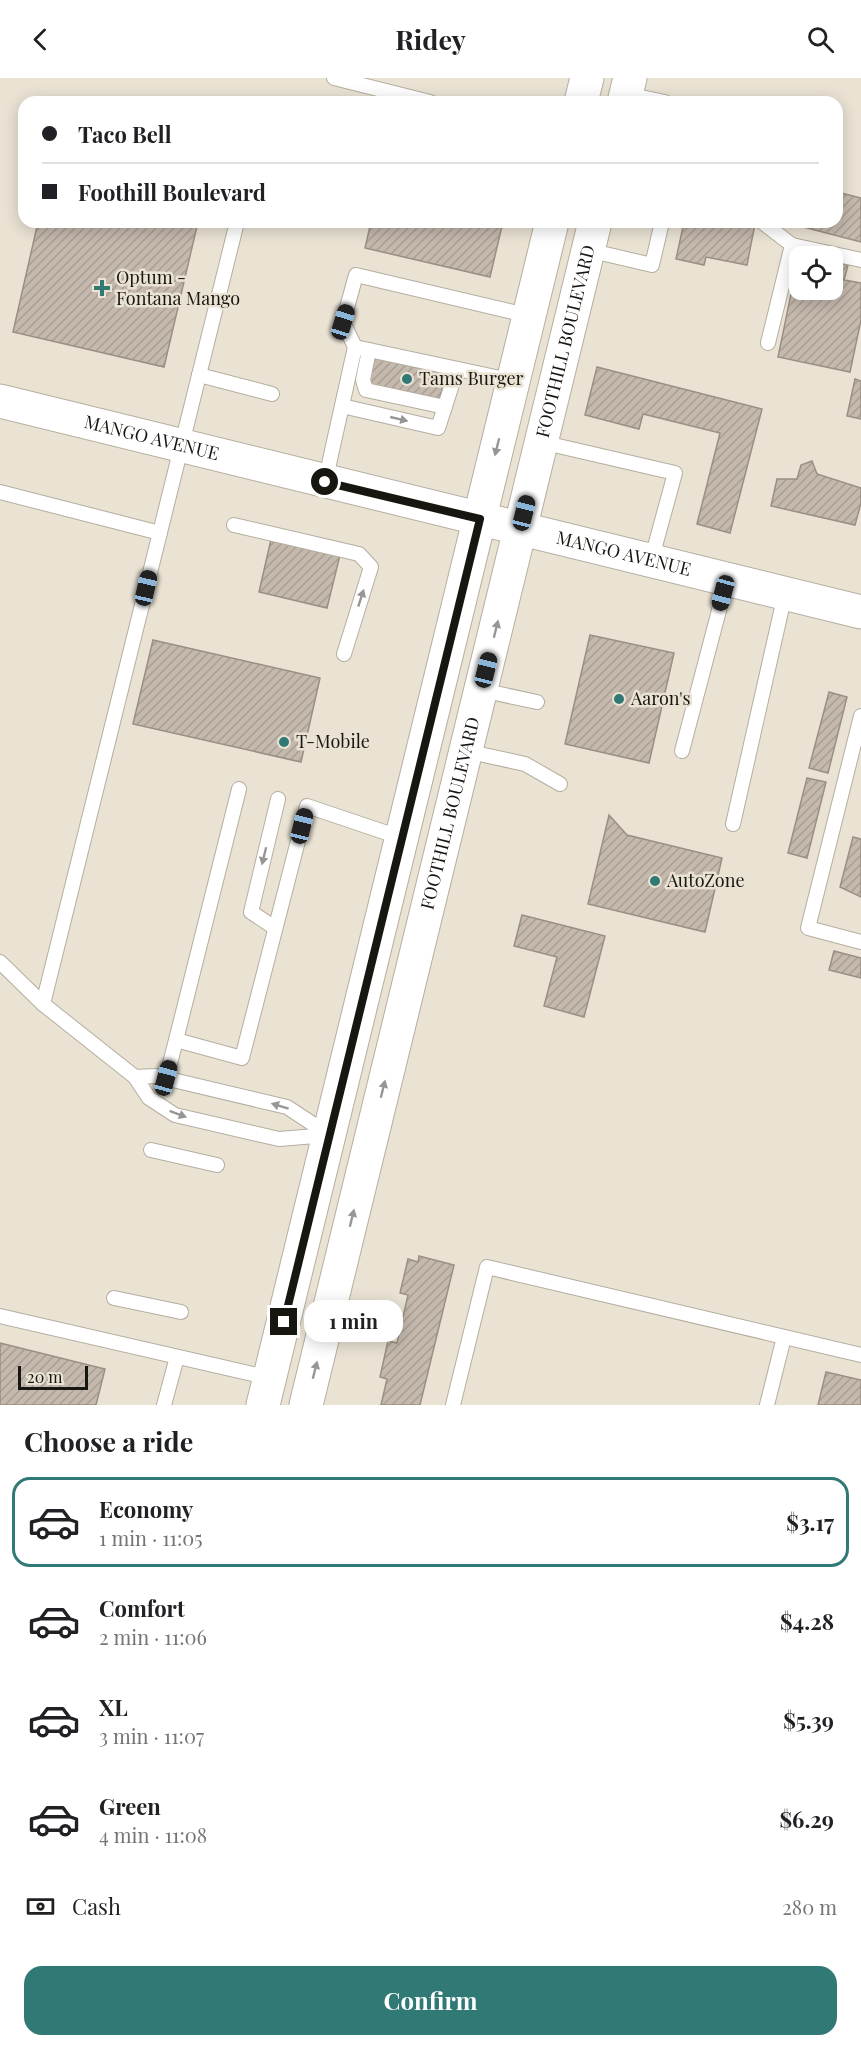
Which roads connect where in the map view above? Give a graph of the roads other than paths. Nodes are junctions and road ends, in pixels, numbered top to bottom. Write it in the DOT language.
graph roads {
  1 [pos="334,78"];
  2 [pos="587,78"];
  3 [pos="627,91"];
  4 [pos="406,96"];
  5 [pos="582,96"];
  6 [pos="644,96"];
  7 [pos="236,228"];
  8 [pos="551,228"];
  9 [pos="661,228"];
  10 [pos="770,228"];
  11 [pos="592,236"];
  12 [pos="792,245"];
  13 [pos="861,261"];
  14 [pos="530,316"];
  15 [pos="768,343"];
  16 [pos="355,347"];
  17 [pos="369,351"];
  18 [pos="457,369"];
  19 [pos="199,375"];
  20 [pos="514,381"];
  21 [pos="272,394"];
  22 [pos="0,401"];
  23 [pos="342,406"];
  24 [pos="445,407"];
  25 [pos="541,442"];
  26 [pos="181,446"];
  27 [pos="325,482"];
  28 [pos="0,492"];
  29 [pos="480,519"];
  30 [pos="234,525"];
  31 [pos="520,528"];
  32 [pos="160,533"];
  33 [pos="651,561"];
  34 [pos="727,580"];
  35 [pos="785,594"];
  36 [pos="861,612"];
  37 [pos="344,654"];
  38 [pos="481,690"];
  39 [pos="537,702"];
  40 [pos="861,716"];
  41 [pos="682,751"];
  42 [pos="466,752"];
  43 [pos="560,784"];
  44 [pos="239,789"];
  45 [pos="278,799"];
  46 [pos="733,824"];
  47 [pos="402,838"];
  48 [pos="275,928"];
  49 [pos="861,942"];
  50 [pos="0,962"];
  51 [pos="43,1004"];
  52 [pos="176,1040"];
  53 [pos="135,1077"];
  54 [pos="166,1078"];
  55 [pos="330,1135"];
  56 [pos="369,1145"];
  57 [pos="151,1150"];
  58 [pos="217,1166"];
  59 [pos="114,1298"];
  60 [pos="181,1312"];
  61 [pos="0,1316"];
  62 [pos="784,1337"];
  63 [pos="861,1355"];
  64 [pos="177,1357"];
  65 [pos="267,1391"];
  66 [pos="164,1405"];
  67 [pos="306,1405"];
  68 [pos="453,1405"];
  69 [pos="767,1405"];
  1 -- 4 [label="lane"];
  2 -- 5 [label="main road"];
  3 -- 6 [label="lane"];
  7 -- 19 [label="lane"];
  8 -- 14 [label="main road"];
  9 -- 11 [label="lane"];
  10 -- 12 [label="lane"];
  11 -- 25 [label="main road, FOOTHILL BOULEVARD"];
  12 -- 13 [label="lane"];
  12 -- 15 [label="lane"];
  14 -- 16 [label="lane"];
  14 -- 20 [label="main road"];
  16 -- 17 [label="lane"];
  16 -- 23 [label="lane"];
  17 -- 18 [label="lane"];
  17 -- 24 [label="lane"];
  18 -- 20 [label="lane"];
  18 -- 24 [label="lane"];
  19 -- 21 [label="lane"];
  19 -- 26 [label="lane"];
  20 -- 29 [label="main road, one-way"];
  22 -- 26 [label="main road, MANGO AVENUE"];
  23 -- 24 [label="lane, one-way"];
  23 -- 27 [label="lane"];
  25 -- 31 [label="main road, FOOTHILL BOULEVARD"];
  25 -- 33 [label="lane"];
  26 -- 27 [label="main road, MANGO AVENUE"];
  26 -- 32 [label="lane"];
  27 -- 29 [label="main road, MANGO AVENUE"];
  28 -- 32 [label="lane"];
  29 -- 31 [label="main road, MANGO AVENUE"];
  29 -- 47 [label="main road"];
  37 -- 30 [label="lane, one-way"];
  31 -- 33 [label="main road, MANGO AVENUE"];
  38 -- 31 [label="main road, FOOTHILL BOULEVARD, one-way"];
  32 -- 51 [label="lane"];
  33 -- 34 [label="main road, MANGO AVENUE"];
  34 -- 35 [label="main road, MANGO AVENUE"];
  34 -- 41 [label="lane"];
  35 -- 36 [label="main road, MANGO AVENUE"];
  35 -- 46 [label="lane"];
  38 -- 39 [label="lane"];
  38 -- 42 [label="main road, FOOTHILL BOULEVARD"];
  40 -- 49 [label="lane"];
  42 -- 43 [label="lane"];
  56 -- 42 [label="main road, FOOTHILL BOULEVARD, one-way"];
  44 -- 52 [label="lane"];
  45 -- 48 [label="lane, one-way"];
  47 -- 48 [label="lane"];
  47 -- 55 [label="main road"];
  48 -- 52 [label="lane"];
  50 -- 51 [label="lane"];
  51 -- 53 [label="lane"];
  52 -- 54 [label="lane"];
  53 -- 54 [label="lane"];
  53 -- 55 [label="lane, one-way"];
  55 -- 54 [label="lane, one-way"];
  55 -- 56 [label="main road"];
  55 -- 65 [label="main road"];
  67 -- 56 [label="main road, FOOTHILL BOULEVARD, one-way"];
  57 -- 58 [label="lane"];
  59 -- 60 [label="lane"];
  61 -- 64 [label="lane"];
  62 -- 63 [label="lane"];
  62 -- 68 [label="lane"];
  62 -- 69 [label="lane"];
  64 -- 65 [label="lane"];
  64 -- 66 [label="lane"];
}
